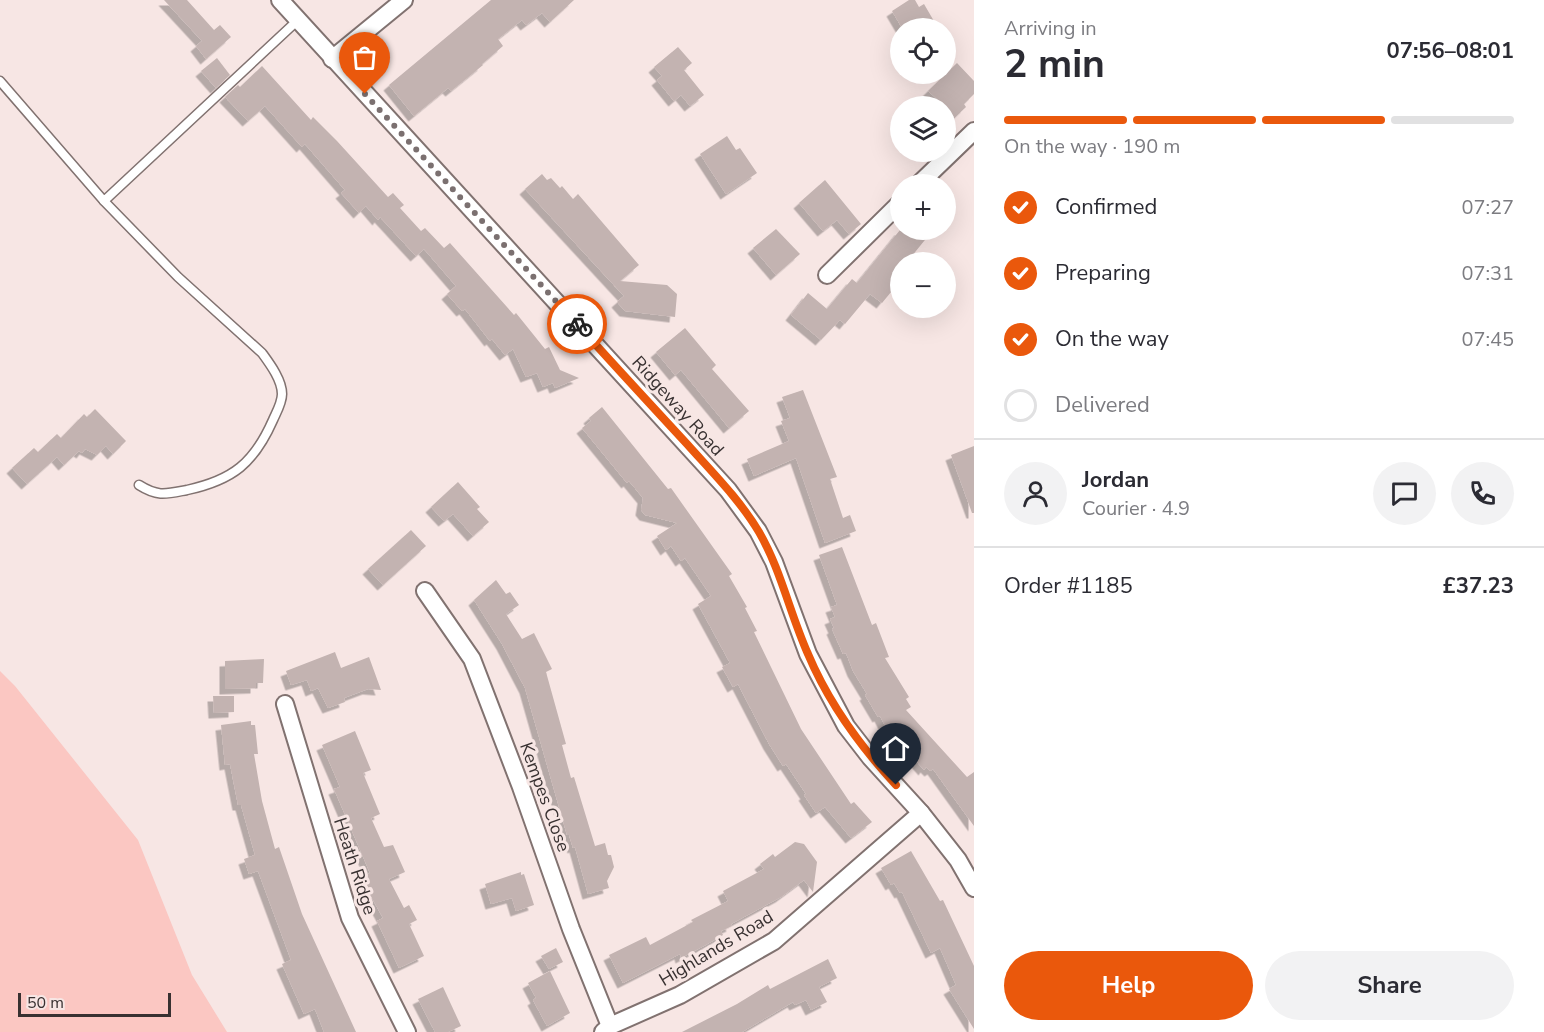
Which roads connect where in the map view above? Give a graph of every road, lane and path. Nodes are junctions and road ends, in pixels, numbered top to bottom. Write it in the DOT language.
graph roads {
  1 [pos="280,0"];
  2 [pos="404,0"];
  3 [pos="298,20"];
  4 [pos="332,59"];
  5 [pos="0,81"];
  6 [pos="974,131"];
  7 [pos="929,174"];
  8 [pos="104,201"];
  9 [pos="890,213"];
  10 [pos="827,275"];
  11 [pos="139,485"];
  12 [pos="425,591"];
  13 [pos="285,705"];
  14 [pos="921,813"];
  15 [pos="974,888"];
  16 [pos="607,1029"];
  17 [pos="407,1032"];
  1 -- 3 [label="street, Ridgeway Road"];
  2 -- 4 [label="street"];
  3 -- 4 [label="street, Ridgeway Road"];
  3 -- 8 [label="lane"];
  4 -- 14 [label="street, Ridgeway Road"];
  5 -- 8 [label="lane"];
  6 -- 7 [label="street"];
  8 -- 11 [label="lane"];
  9 -- 10 [label="street"];
  12 -- 16 [label="street, Kempes Close"];
  13 -- 17 [label="street, Heath Ridge"];
  14 -- 15 [label="street, Ridgeway Road"];
  14 -- 16 [label="street, Highlands Road"];
}
